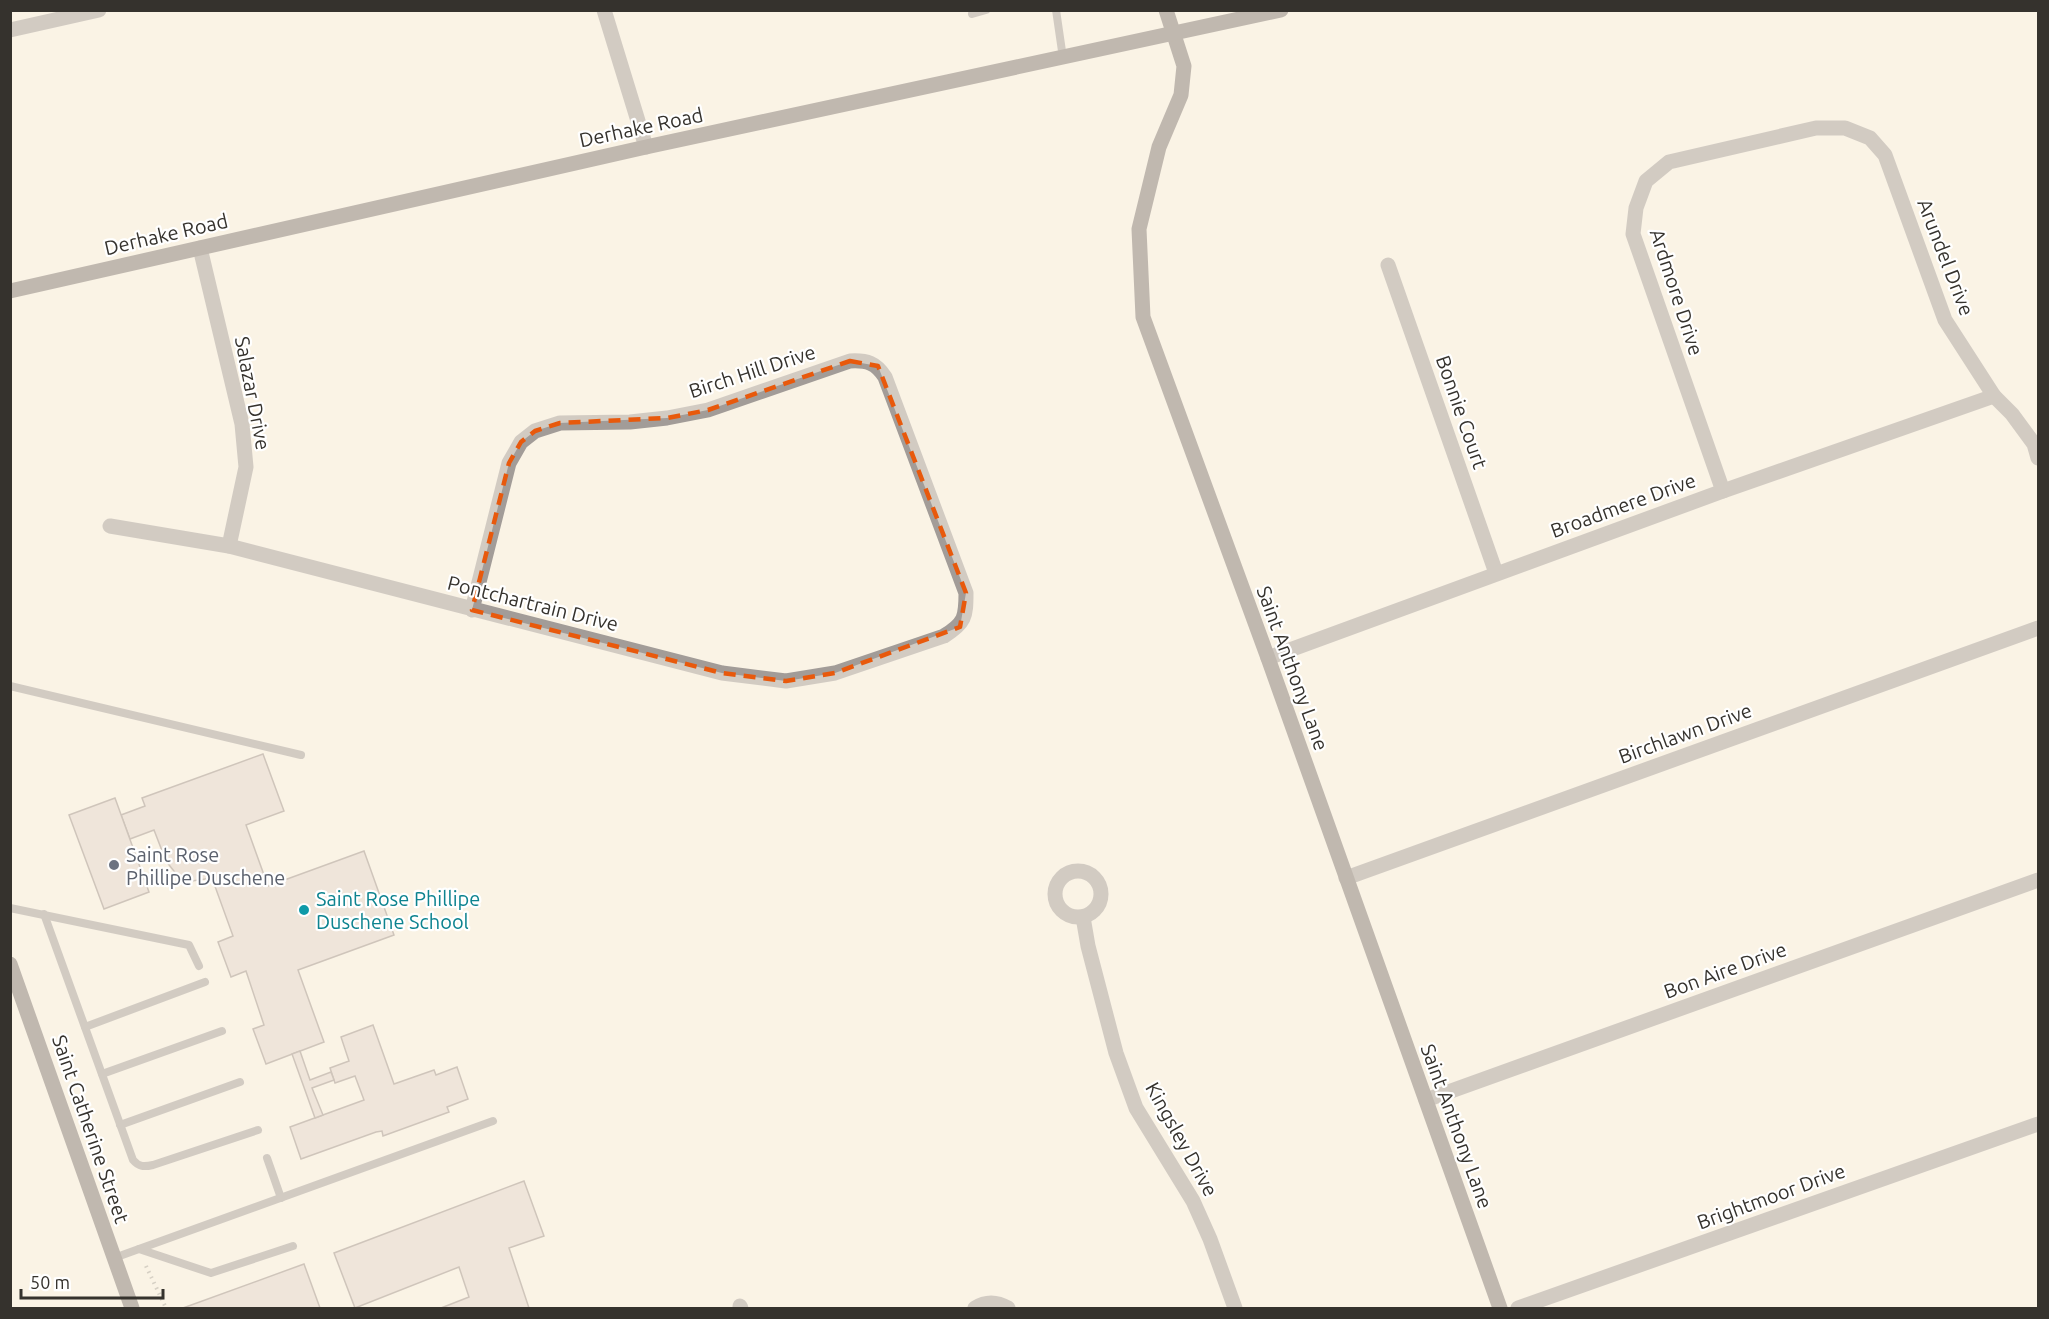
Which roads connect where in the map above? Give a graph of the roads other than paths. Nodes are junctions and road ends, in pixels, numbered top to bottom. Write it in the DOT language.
graph roads {
  1 [pos="99,10"];
  2 [pos="604,10"];
  3 [pos="986,10"];
  4 [pos="1166,10"];
  5 [pos="1281,10"];
  6 [pos="1055,11"];
  7 [pos="972,14"];
  8 [pos="10,30"];
  9 [pos="1174,34"];
  10 [pos="1063,58"];
  11 [pos="646,147"];
  12 [pos="1885,155"];
  13 [pos="200,248"];
  14 [pos="1388,265"];
  15 [pos="10,291"];
  16 [pos="1994,396"];
  17 [pos="2038,458"];
  18 [pos="1723,491"];
  19 [pos="110,526"];
  20 [pos="229,546"];
  21 [pos="1496,573"];
  22 [pos="472,610"];
  23 [pos="2038,628"];
  24 [pos="944,636"];
  25 [pos="1268,658"];
  26 [pos="10,686"];
  27 [pos="301,755"];
  28 [pos="1347,878"];
  29 [pos="2038,880"];
  30 [pos="10,908"];
  31 [pos="44,914"];
  32 [pos="1083,917"];
  33 [pos="10,964"];
  34 [pos="199,966"];
  35 [pos="205,982"];
  36 [pos="85,1027"];
  37 [pos="222,1031"];
  38 [pos="102,1074"];
  39 [pos="240,1082"];
  40 [pos="1426,1100"];
  41 [pos="493,1121"];
  42 [pos="2038,1124"];
  43 [pos="120,1125"];
  44 [pos="258,1130"];
  45 [pos="267,1158"];
  46 [pos="281,1198"];
  47 [pos="292,1246"];
  48 [pos="139,1249"];
  49 [pos="114,1258"];
  50 [pos="132,1308"];
  51 [pos="975,1308"];
  52 [pos="1008,1308"];
  53 [pos="1235,1308"];
  54 [pos="1500,1308"];
  55 [pos="1518,1308"];
  1 -- 8 [label="street"];
  2 -- 11 [label="street"];
  3 -- 7 [label="lane"];
  4 -- 9 [label="street, Saint Anthony Lane"];
  5 -- 9 [label="street, Derhake Road"];
  6 -- 10 [label="lane"];
  9 -- 10 [label="street, Derhake Road"];
  9 -- 25 [label="street, Saint Anthony Lane"];
  10 -- 11 [label="street, Derhake Road"];
  11 -- 13 [label="street, Derhake Road"];
  12 -- 16 [label="street, Arundel Drive"];
  12 -- 18 [label="street, Ardmore Drive"];
  13 -- 15 [label="street, Derhake Road"];
  13 -- 20 [label="street, Salazar Drive"];
  14 -- 21 [label="street, Bonnie Court"];
  16 -- 17 [label="street, Arundel Drive"];
  16 -- 18 [label="street, Broadmere Drive"];
  18 -- 21 [label="street, Broadmere Drive"];
  19 -- 20 [label="street, Pontchartrain Drive"];
  20 -- 22 [label="street, Pontchartrain Drive"];
  21 -- 25 [label="street, Broadmere Drive"];
  22 -- 24 [label="street, Pontchartrain Drive"];
  22 -- 24 [label="street, Birch Hill Drive"];
  23 -- 28 [label="street, Birchlawn Drive"];
  25 -- 28 [label="street, Saint Anthony Lane"];
  26 -- 27 [label="lane"];
  28 -- 40 [label="street, Saint Anthony Lane"];
  29 -- 40 [label="street, Bon Aire Drive"];
  30 -- 31 [label="lane"];
  31 -- 34 [label="lane"];
  31 -- 36 [label="lane"];
  32 -- 53 [label="street, Kingsley Drive"];
  33 -- 49 [label="street, Saint Catherine Street"];
  35 -- 36 [label="lane"];
  36 -- 38 [label="lane"];
  37 -- 38 [label="lane"];
  38 -- 43 [label="lane"];
  39 -- 43 [label="lane"];
  40 -- 54 [label="street, Saint Anthony Lane"];
  41 -- 46 [label="lane"];
  42 -- 55 [label="street, Brightmoor Drive"];
  43 -- 44 [label="lane"];
  45 -- 46 [label="lane"];
  46 -- 48 [label="lane"];
  47 -- 48 [label="lane"];
  48 -- 49 [label="lane"];
  49 -- 50 [label="street, Saint Catherine Street"];
  51 -- 52 [label="street"];
}
